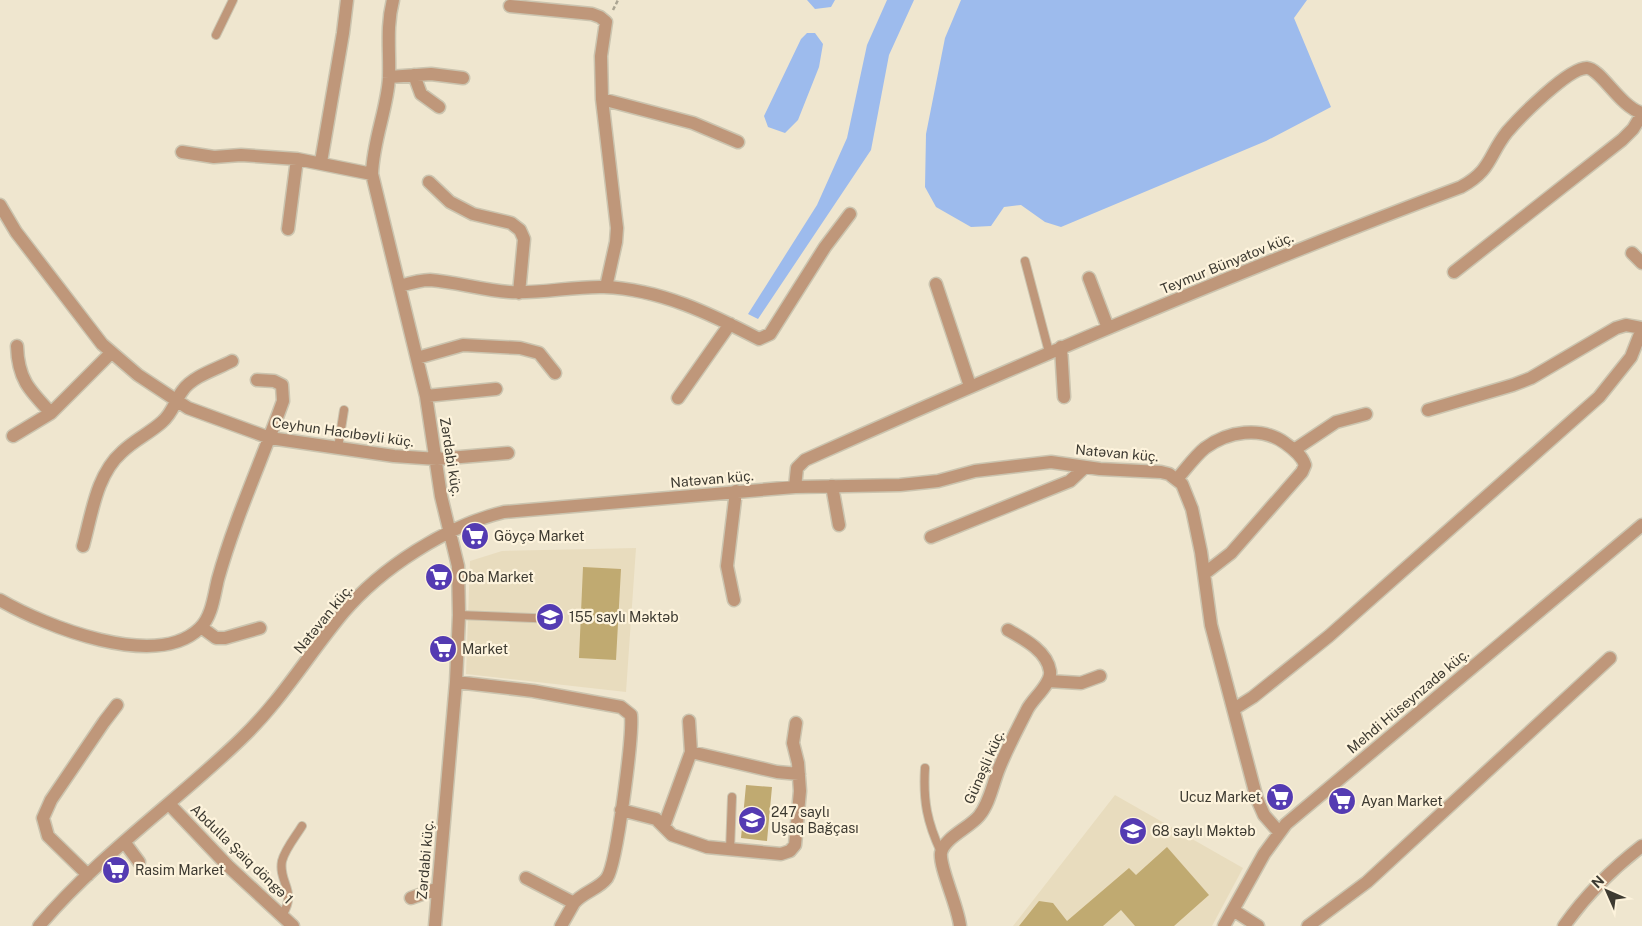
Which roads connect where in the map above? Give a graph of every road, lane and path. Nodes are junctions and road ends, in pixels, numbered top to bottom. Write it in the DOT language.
graph roads {
  1 [pos="233,0"];
  2 [pos="347,0"];
  3 [pos="393,0"];
  4 [pos="510,6"];
  5 [pos="216,35"];
  6 [pos="414,75"];
  7 [pos="389,77"];
  8 [pos="463,78"];
  9 [pos="602,99"];
  10 [pos="439,107"];
  11 [pos="1642,113"];
  12 [pos="738,142"];
  13 [pos="182,152"];
  14 [pos="297,159"];
  15 [pos="321,162"];
  16 [pos="372,174"];
  17 [pos="429,182"];
  18 [pos="0,205"];
  19 [pos="850,214"];
  20 [pos="288,229"];
  21 [pos="1632,253"];
  22 [pos="1025,261"];
  23 [pos="1642,263"];
  24 [pos="1454,272"];
  25 [pos="1090,278"];
  26 [pos="936,284"];
  27 [pos="400,286"];
  28 [pos="606,287"];
  29 [pos="519,293"];
  30 [pos="730,324"];
  31 [pos="1108,328"];
  32 [pos="1642,329"];
  33 [pos="17,346"];
  34 [pos="1061,347"];
  35 [pos="1049,352"];
  36 [pos="111,353"];
  37 [pos="417,358"];
  38 [pos="232,361"];
  39 [pos="555,373"];
  40 [pos="257,380"];
  41 [pos="970,386"];
  42 [pos="496,389"];
  43 [pos="426,396"];
  44 [pos="1064,397"];
  45 [pos="678,398"];
  46 [pos="178,402"];
  47 [pos="344,410"];
  48 [pos="1428,410"];
  49 [pos="51,413"];
  50 [pos="1366,414"];
  51 [pos="13,436"];
  52 [pos="270,438"];
  53 [pos="338,448"];
  54 [pos="1294,450"];
  55 [pos="508,453"];
  56 [pos="437,459"];
  57 [pos="1085,467"];
  58 [pos="1177,479"];
  59 [pos="832,486"];
  60 [pos="794,487"];
  61 [pos="736,491"];
  62 [pos="839,525"];
  63 [pos="1642,525"];
  64 [pos="451,531"];
  65 [pos="931,538"];
  66 [pos="83,546"];
  67 [pos="1204,574"];
  68 [pos="0,600"];
  69 [pos="734,600"];
  70 [pos="459,615"];
  71 [pos="558,619"];
  72 [pos="201,627"];
  73 [pos="260,628"];
  74 [pos="1008,630"];
  75 [pos="1610,658"];
  76 [pos="1100,676"];
  77 [pos="1048,681"];
  78 [pos="456,682"];
  79 [pos="117,705"];
  80 [pos="1234,708"];
  81 [pos="689,721"];
  82 [pos="796,723"];
  83 [pos="691,752"];
  84 [pos="925,768"];
  85 [pos="799,774"];
  86 [pos="732,797"];
  87 [pos="170,805"];
  88 [pos="621,810"];
  89 [pos="302,826"];
  90 [pos="664,826"];
  91 [pos="1280,832"];
  92 [pos="125,843"];
  93 [pos="1642,846"];
  94 [pos="730,850"];
  95 [pos="941,852"];
  96 [pos="139,862"];
  97 [pos="88,875"];
  98 [pos="526,878"];
  99 [pos="436,889"];
  100 [pos="410,898"];
  101 [pos="574,903"];
  102 [pos="1233,910"];
  103 [pos="283,914"];
  104 [pos="44,924"];
  105 [pos="293,926"];
  106 [pos="435,926"];
  107 [pos="561,926"];
  108 [pos="960,926"];
  109 [pos="1224,926"];
  110 [pos="1258,926"];
  111 [pos="1308,926"];
  112 [pos="1564,926"];
  1 -- 5 [label="lane"];
  2 -- 15 [label="street"];
  3 -- 7 [label="street, Zərdabi küç."];
  4 -- 9 [label="street"];
  6 -- 7 [label="street"];
  6 -- 8 [label="street"];
  6 -- 10 [label="street"];
  7 -- 16 [label="street, Zərdabi küç."];
  9 -- 12 [label="street"];
  9 -- 28 [label="street"];
  11 -- 24 [label="street"];
  11 -- 31 [label="street, Teymur Bünyatov küç."];
  13 -- 14 [label="street"];
  14 -- 15 [label="street"];
  14 -- 20 [label="street"];
  15 -- 16 [label="street"];
  16 -- 27 [label="street, Zərdabi küç."];
  17 -- 29 [label="street"];
  18 -- 36 [label="street, Ceyhun Hacıbəyli küç."];
  19 -- 30 [label="street"];
  21 -- 23 [label="street"];
  22 -- 35 [label="lane"];
  25 -- 31 [label="street"];
  26 -- 41 [label="street"];
  27 -- 29 [label="street"];
  27 -- 37 [label="street, Zərdabi küç."];
  28 -- 29 [label="street"];
  28 -- 30 [label="street"];
  30 -- 45 [label="street"];
  31 -- 34 [label="street, Teymur Bünyatov küç."];
  32 -- 48 [label="street"];
  32 -- 80 [label="street"];
  33 -- 49 [label="street"];
  34 -- 35 [label="street, Teymur Bünyatov küç."];
  34 -- 44 [label="street"];
  35 -- 41 [label="street, Teymur Bünyatov küç."];
  36 -- 46 [label="street, Ceyhun Hacıbəyli küç."];
  36 -- 49 [label="street"];
  37 -- 39 [label="street"];
  37 -- 43 [label="street, Zərdabi küç."];
  38 -- 46 [label="street"];
  40 -- 52 [label="street"];
  41 -- 60 [label="street, Teymur Bünyatov küç."];
  42 -- 43 [label="street"];
  43 -- 56 [label="street, Zərdabi küç."];
  46 -- 52 [label="street, Ceyhun Hacıbəyli küç."];
  46 -- 66 [label="street"];
  47 -- 53 [label="lane"];
  49 -- 51 [label="street"];
  50 -- 54 [label="street"];
  52 -- 53 [label="street, Ceyhun Hacıbəyli küç."];
  52 -- 72 [label="street"];
  53 -- 56 [label="street, Ceyhun Hacıbəyli küç."];
  54 -- 58 [label="street"];
  54 -- 67 [label="street"];
  55 -- 56 [label="street, Ceyhun Hacıbəyli küç."];
  56 -- 64 [label="street, Zərdabi küç."];
  57 -- 58 [label="street, Natəvan küç."];
  57 -- 59 [label="street, Natəvan küç."];
  57 -- 65 [label="street"];
  58 -- 67 [label="street"];
  59 -- 60 [label="street, Natəvan küç."];
  59 -- 62 [label="street"];
  60 -- 61 [label="street, Natəvan küç."];
  61 -- 64 [label="street, Natəvan küç."];
  61 -- 69 [label="street"];
  63 -- 91 [label="street, Mehdi Hüseynzadə küç."];
  64 -- 70 [label="street, Zərdabi küç."];
  64 -- 87 [label="street, Natəvan küç."];
  67 -- 80 [label="street"];
  68 -- 72 [label="street"];
  70 -- 71 [label="lane"];
  70 -- 78 [label="street, Zərdabi küç."];
  72 -- 73 [label="street"];
  74 -- 77 [label="street"];
  75 -- 111 [label="street"];
  76 -- 77 [label="street"];
  77 -- 95 [label="street, Günəşli küç."];
  78 -- 88 [label="street"];
  78 -- 99 [label="street, Zərdabi küç."];
  79 -- 97 [label="street"];
  80 -- 91 [label="street"];
  81 -- 83 [label="street"];
  82 -- 85 [label="street"];
  83 -- 85 [label="street"];
  83 -- 90 [label="street"];
  84 -- 95 [label="lane"];
  85 -- 94 [label="street"];
  86 -- 94 [label="lane"];
  87 -- 92 [label="street, Natəvan küç."];
  87 -- 103 [label="street, Abdulla Şaiq döngə 1"];
  88 -- 90 [label="street"];
  88 -- 101 [label="street"];
  89 -- 103 [label="lane"];
  90 -- 94 [label="street"];
  91 -- 102 [label="street, Mehdi Hüseynzadə küç."];
  92 -- 96 [label="street"];
  92 -- 97 [label="street, Natəvan küç."];
  93 -- 112 [label="street"];
  95 -- 108 [label="street"];
  97 -- 104 [label="street, Natəvan küç."];
  98 -- 101 [label="street"];
  99 -- 100 [label="street"];
  99 -- 106 [label="street, Zərdabi küç."];
  101 -- 107 [label="street"];
  102 -- 109 [label="street, Mehdi Hüseynzadə küç."];
  102 -- 110 [label="street"];
  103 -- 105 [label="street, Abdulla Şaiq döngə 1"];
}
